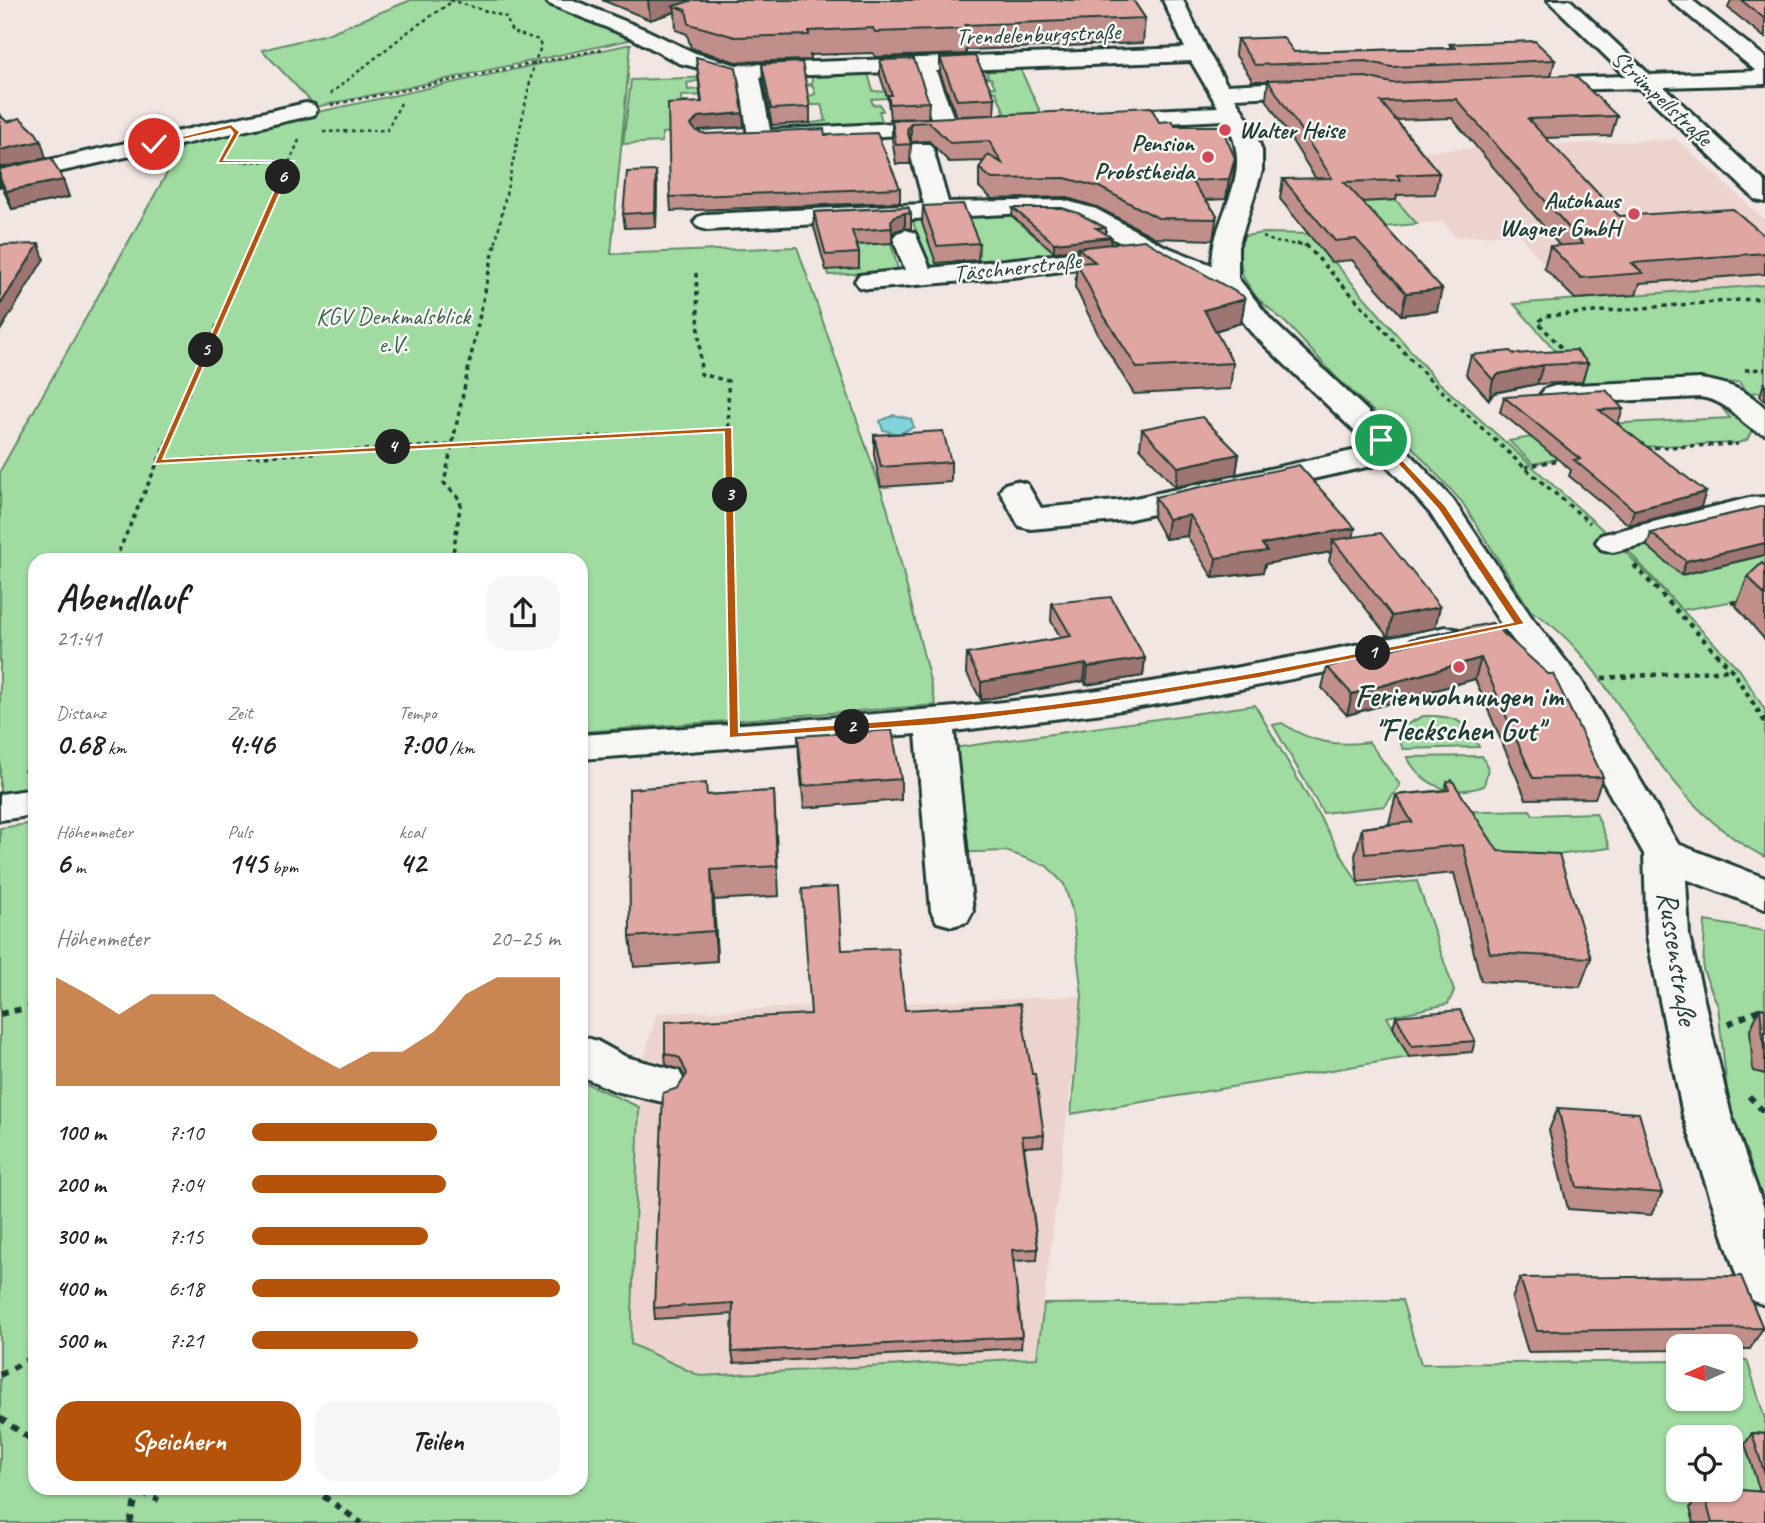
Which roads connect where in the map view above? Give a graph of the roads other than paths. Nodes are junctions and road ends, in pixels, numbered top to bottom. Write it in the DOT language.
graph roads {
  1 [pos="556,0"];
  2 [pos="1173,0"];
  3 [pos="1558,0"];
  4 [pos="1680,0"];
  5 [pos="1198,54"];
  6 [pos="1765,67"];
  7 [pos="926,72"];
  8 [pos="1765,77"];
  9 [pos="750,78"];
  10 [pos="1645,82"];
  11 [pos="1337,87"];
  12 [pos="1512,87"];
  13 [pos="1220,92"];
  14 [pos="1233,113"];
  15 [pos="1083,121"];
  16 [pos="308,125"];
  17 [pos="974,126"];
  18 [pos="946,127"];
  19 [pos="760,136"];
  20 [pos="733,137"];
  21 [pos="921,149"];
  22 [pos="0,178"];
  23 [pos="1765,195"];
  24 [pos="938,211"];
  25 [pos="708,222"];
  26 [pos="906,238"];
  27 [pos="1156,252"];
  28 [pos="920,276"];
  29 [pos="1225,279"];
  30 [pos="868,281"];
  31 [pos="1527,398"];
  32 [pos="1758,434"];
  33 [pos="1393,452"];
  34 [pos="1016,491"];
  35 [pos="1765,507"];
  36 [pos="1613,542"];
  37 [pos="1519,624"];
  38 [pos="934,721"];
  39 [pos="588,746"];
  40 [pos="28,803"];
  41 [pos="0,807"];
  42 [pos="1664,854"];
  43 [pos="1765,894"];
  44 [pos="952,911"];
  45 [pos="588,1058"];
  46 [pos="663,1084"];
  47 [pos="1765,1283"];
  1 -- 5 [label="street, Trendelenburgstraße"];
  2 -- 5 [label="street"];
  3 -- 10 [label="street, Strümpellstraße"];
  4 -- 6 [label="street"];
  5 -- 13 [label="street"];
  7 -- 18 [label="street"];
  8 -- 10 [label="street"];
  9 -- 19 [label="street"];
  10 -- 12 [label="street"];
  10 -- 23 [label="street, Strümpellstraße"];
  11 -- 13 [label="street"];
  13 -- 14 [label="street"];
  14 -- 15 [label="street"];
  14 -- 29 [label="street"];
  16 -- 22 [label="street"];
  17 -- 18 [label="street"];
  18 -- 19 [label="street"];
  19 -- 20 [label="street"];
  21 -- 24 [label="street"];
  24 -- 25 [label="street, Täschnerstraße"];
  24 -- 27 [label="street, Täschnerstraße"];
  26 -- 28 [label="street, Täschnerstraße"];
  27 -- 28 [label="street, Täschnerstraße"];
  27 -- 29 [label="street, Täschnerstraße"];
  28 -- 30 [label="street, Täschnerstraße"];
  29 -- 33 [label="street, Russenstraße"];
  31 -- 32 [label="street"];
  33 -- 34 [label="street"];
  33 -- 37 [label="street, Russenstraße"];
  35 -- 36 [label="street"];
  37 -- 38 [label="street"];
  37 -- 42 [label="street, Russenstraße"];
  38 -- 39 [label="street"];
  38 -- 44 [label="street"];
  40 -- 41 [label="street"];
  42 -- 43 [label="street"];
  42 -- 47 [label="street, Russenstraße"];
  45 -- 46 [label="street"];
}
